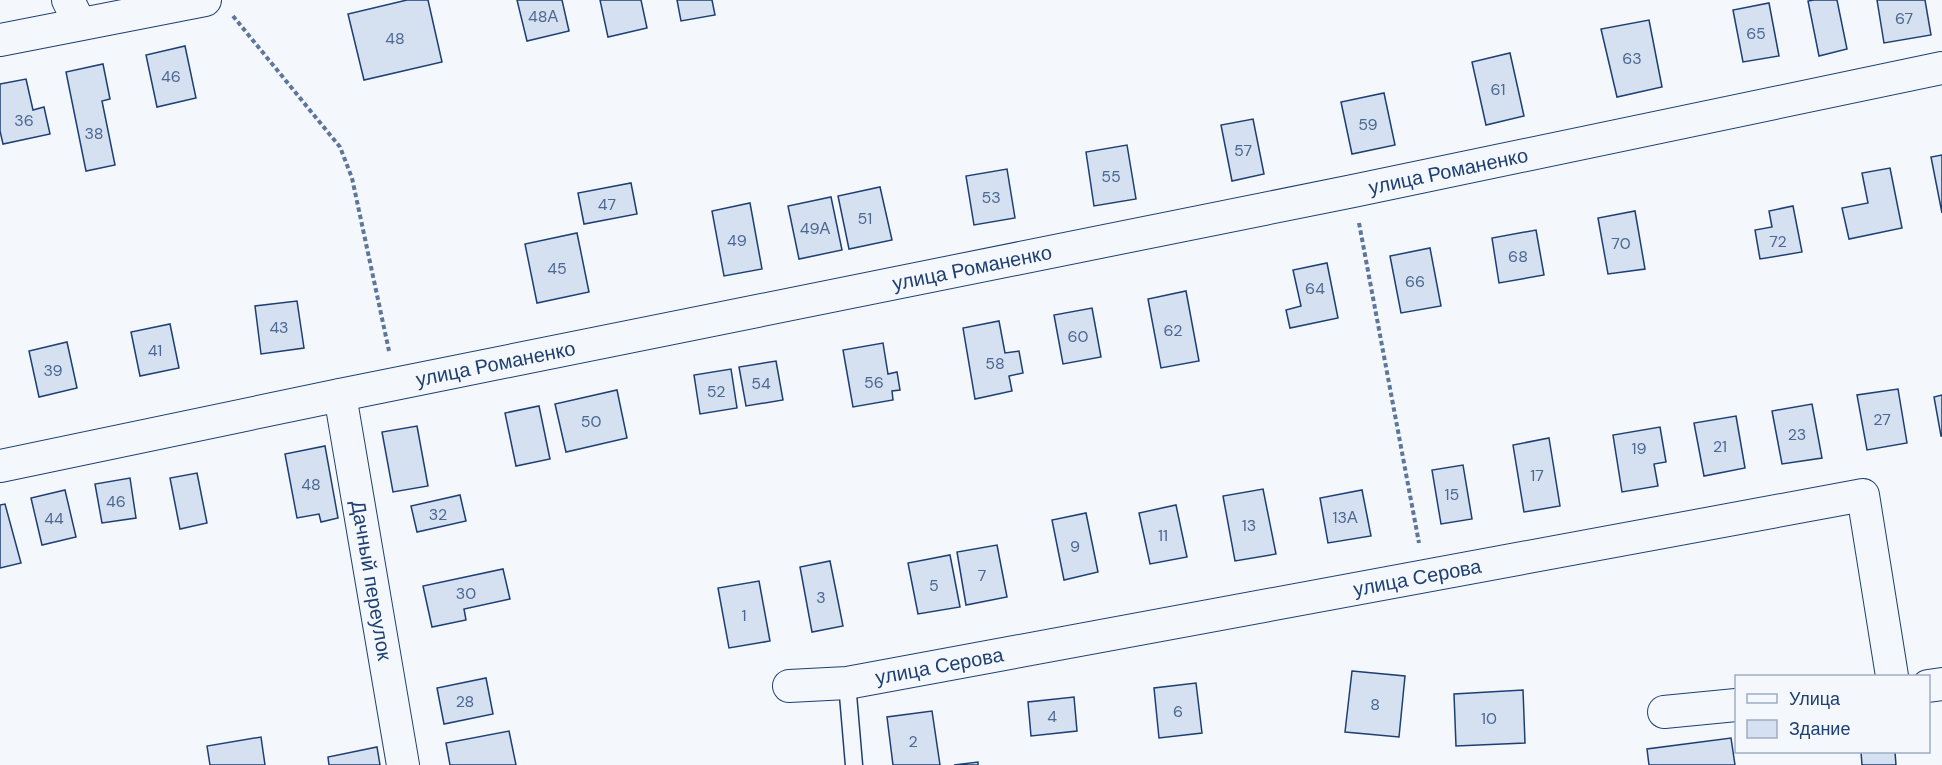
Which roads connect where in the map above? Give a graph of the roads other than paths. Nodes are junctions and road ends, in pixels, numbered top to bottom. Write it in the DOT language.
graph roads {
  1 [pos="216,5"];
  2 [pos="74,12"];
  3 [pos="0,40"];
  4 [pos="1942,68"];
  5 [pos="340,395"];
  6 [pos="0,466"];
  7 [pos="1892,675"];
  8 [pos="847,683"];
  9 [pos="789,686"];
  10 [pos="1735,705"];
  11 [pos="1664,712"];
  12 [pos="403,765"];
  13 [pos="854,765"];
  1 -- 2 [label="street"];
  2 -- 3 [label="street"];
  4 -- 5 [label="street, улица Романенко"];
  5 -- 6 [label="street, улица Романенко"];
  5 -- 12 [label="street, Дачный переулок"];
  7 -- 8 [label="street, улица Серова"];
  8 -- 9 [label="street, улица Серова"];
  8 -- 13 [label="lane"];
  10 -- 11 [label="street"];
}
